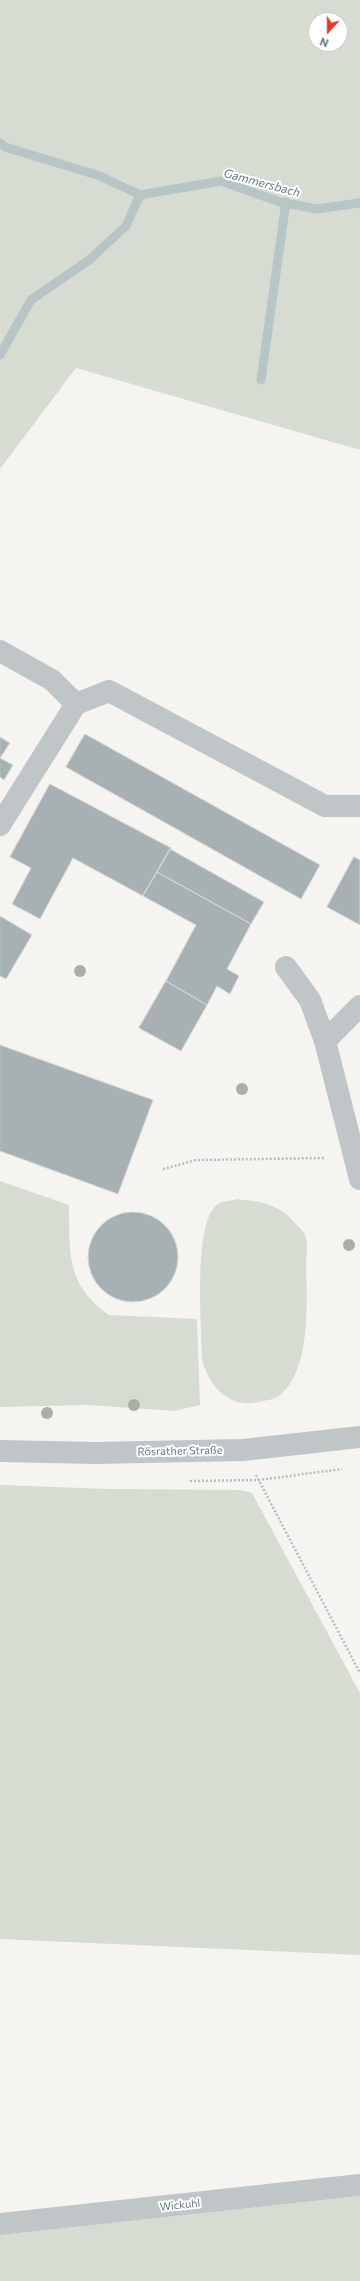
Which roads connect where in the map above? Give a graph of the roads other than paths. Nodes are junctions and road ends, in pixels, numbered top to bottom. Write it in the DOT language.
graph roads {
  1 [pos="0,651"];
  2 [pos="76,704"];
  3 [pos="360,806"];
  4 [pos="0,825"];
  5 [pos="286,967"];
  6 [pos="360,1006"];
  7 [pos="326,1040"];
  8 [pos="360,1179"];
  9 [pos="360,1437"];
  10 [pos="0,1451"];
  11 [pos="360,2185"];
  12 [pos="0,2224"];
  1 -- 2 [label="street"];
  2 -- 3 [label="street"];
  2 -- 4 [label="street"];
  5 -- 7 [label="street"];
  6 -- 7 [label="street"];
  7 -- 8 [label="street"];
  9 -- 10 [label="street, Rösrather Straße"];
  11 -- 12 [label="street, Wickuhl"];
}
